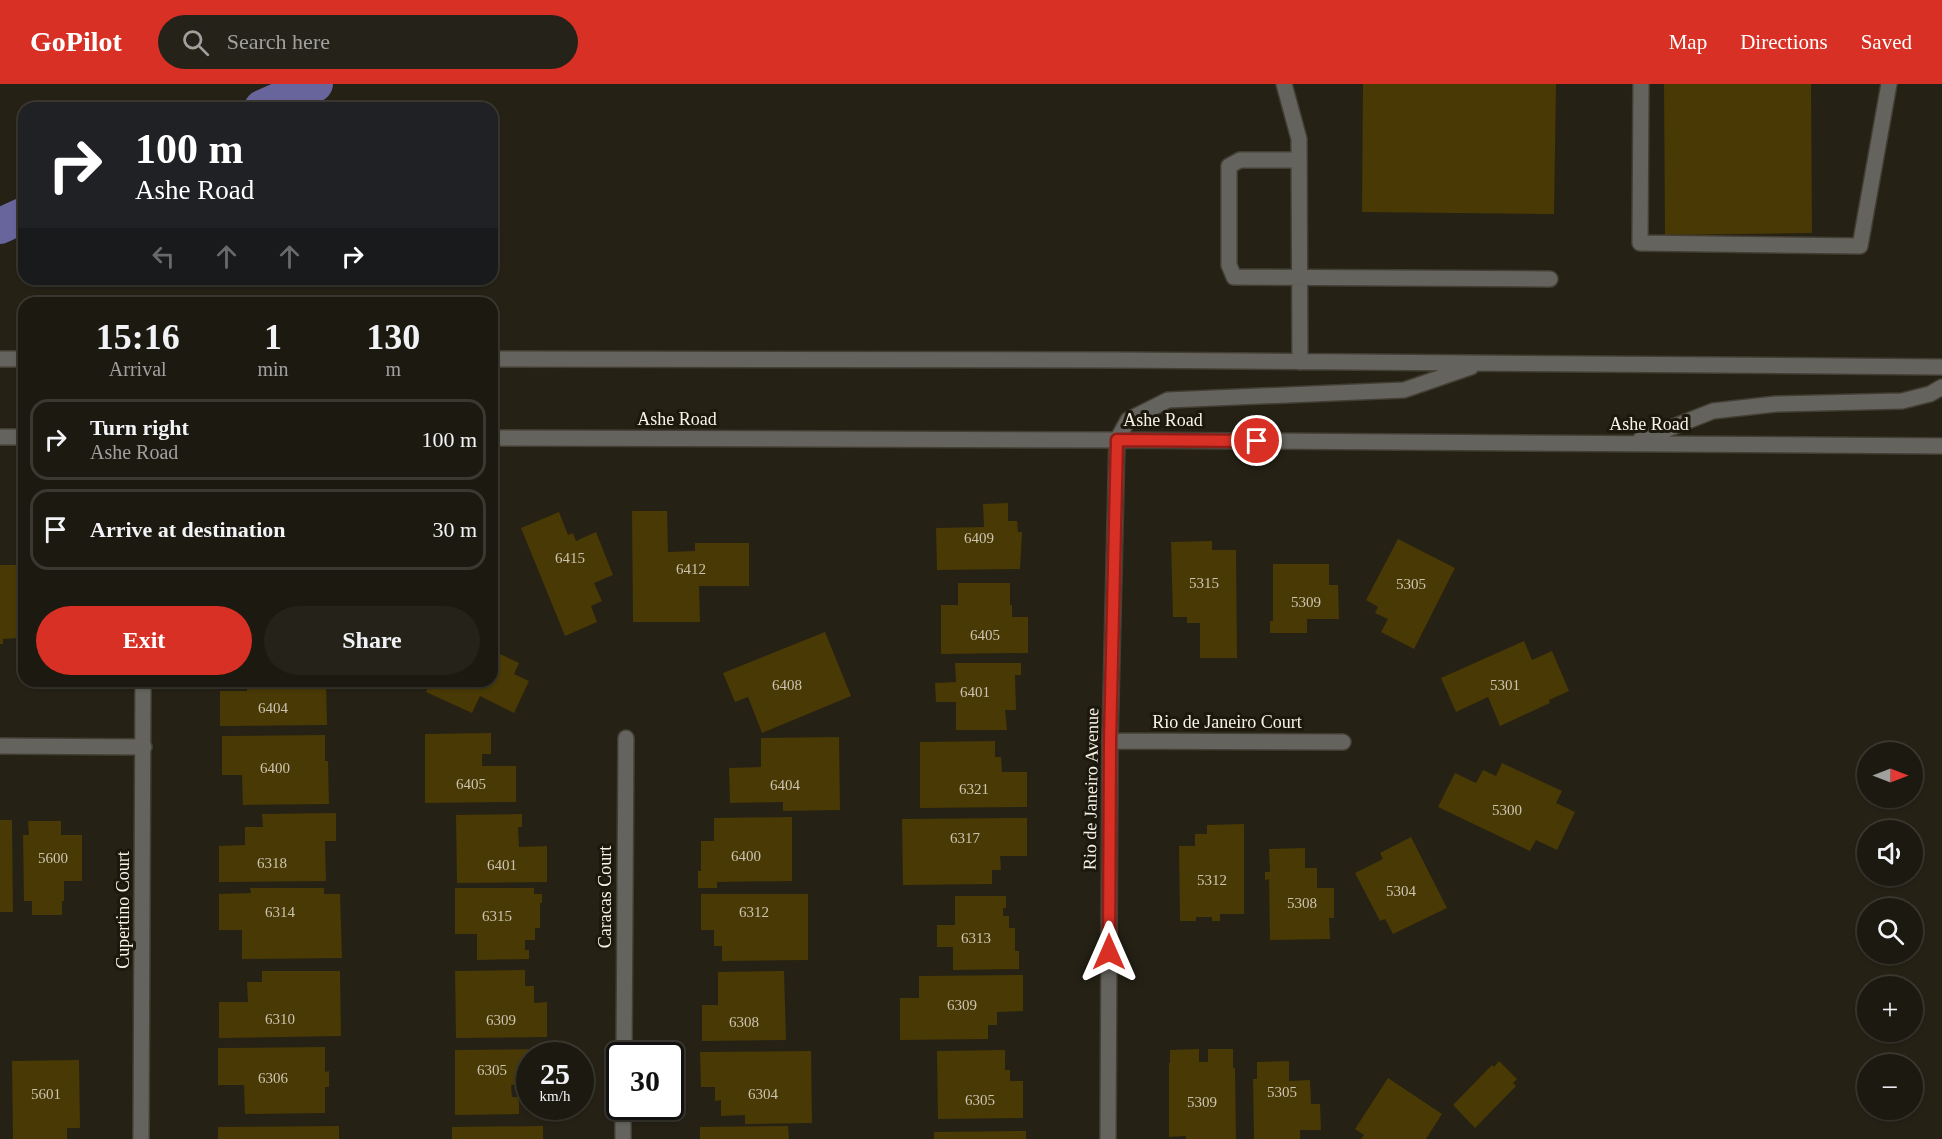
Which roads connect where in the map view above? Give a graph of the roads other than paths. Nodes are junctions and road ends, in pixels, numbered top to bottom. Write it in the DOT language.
graph roads {
  1 [pos="1284,84"];
  2 [pos="1641,84"];
  3 [pos="1889,84"];
  4 [pos="1299,160"];
  5 [pos="1299,278"];
  6 [pos="1550,279"];
  7 [pos="0,359"];
  8 [pos="18,359"];
  9 [pos="498,359"];
  10 [pos="1300,362"];
  11 [pos="1483,363"];
  12 [pos="1942,367"];
  13 [pos="1942,387"];
  14 [pos="0,437"];
  15 [pos="18,437"];
  16 [pos="498,438"];
  17 [pos="1117,440"];
  18 [pos="1632,444"];
  19 [pos="1942,446"];
  20 [pos="143,687"];
  21 [pos="626,738"];
  22 [pos="1110,741"];
  23 [pos="1343,742"];
  24 [pos="0,746"];
  25 [pos="144,747"];
  26 [pos="624,1042"];
  27 [pos="623,1120"];
  28 [pos="141,1139"];
  29 [pos="623,1139"];
  30 [pos="1108,1139"];
  1 -- 4 [label="street"];
  2 -- 3 [label="street"];
  4 -- 5 [label="street"];
  4 -- 5 [label="street"];
  5 -- 6 [label="street"];
  5 -- 10 [label="street"];
  7 -- 8 [label="street"];
  9 -- 10 [label="street"];
  10 -- 11 [label="street"];
  11 -- 12 [label="street"];
  11 -- 17 [label="street"];
  13 -- 18 [label="street"];
  14 -- 15 [label="street"];
  16 -- 17 [label="street, Ashe Road"];
  17 -- 18 [label="street, Ashe Road"];
  17 -- 22 [label="street, Rio de Janeiro Avenue"];
  18 -- 19 [label="street, Ashe Road"];
  20 -- 25 [label="street, Cupertino Court"];
  21 -- 26 [label="street, Caracas Court"];
  22 -- 23 [label="street, Rio de Janeiro Court"];
  22 -- 30 [label="street, Rio de Janeiro Avenue"];
  24 -- 25 [label="street"];
  25 -- 28 [label="street, Cupertino Court"];
  27 -- 29 [label="street"];
}
